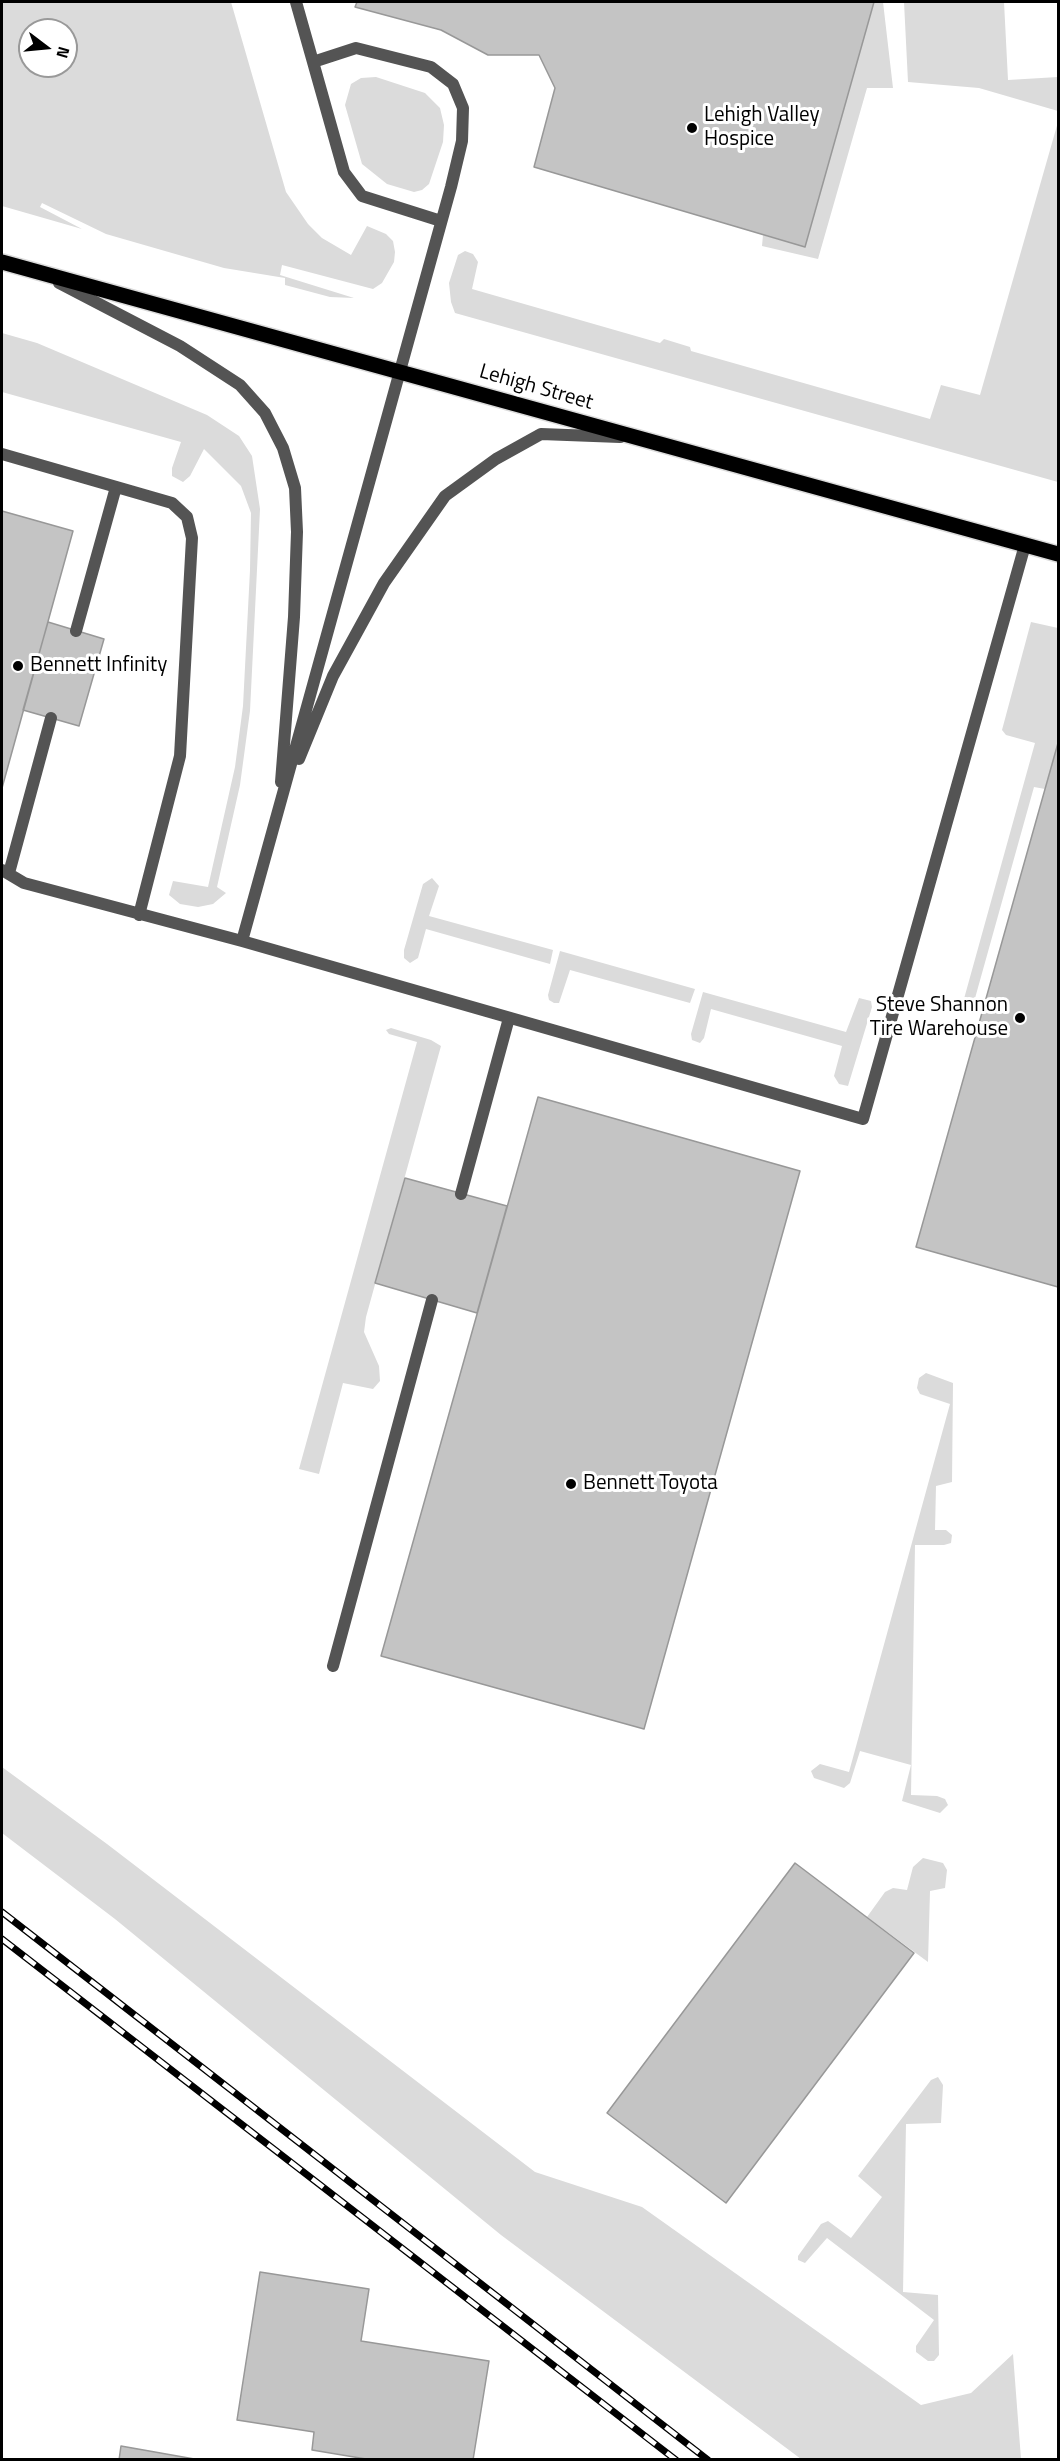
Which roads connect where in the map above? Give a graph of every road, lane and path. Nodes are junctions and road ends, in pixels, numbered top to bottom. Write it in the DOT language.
graph roads {
  1 [pos="296,2"];
  2 [pos="312,62"];
  3 [pos="441,221"];
  4 [pos="2,262"];
  5 [pos="40,274"];
  6 [pos="399,372"];
  7 [pos="635,438"];
  8 [pos="2,454"];
  9 [pos="116,487"];
  10 [pos="1025,545"];
  11 [pos="1059,554"];
  12 [pos="76,631"];
  13 [pos="51,718"];
  14 [pos="279,811"];
  15 [pos="5,871"];
  16 [pos="139,915"];
  17 [pos="242,942"];
  18 [pos="509,1018"];
  19 [pos="461,1194"];
  20 [pos="432,1300"];
  21 [pos="333,1666"];
  1 -- 2 [label="lane"];
  2 -- 3 [label="lane"];
  2 -- 3 [label="lane"];
  3 -- 6 [label="lane"];
  4 -- 5 [label="main road, Lehigh Street"];
  5 -- 6 [label="main road, Lehigh Street"];
  5 -- 14 [label="lane"];
  6 -- 7 [label="main road, Lehigh Street"];
  6 -- 14 [label="lane"];
  7 -- 10 [label="main road, Lehigh Street"];
  7 -- 14 [label="lane"];
  8 -- 9 [label="lane"];
  9 -- 12 [label="lane"];
  9 -- 16 [label="lane"];
  10 -- 11 [label="main road, Lehigh Street"];
  10 -- 18 [label="lane"];
  13 -- 15 [label="lane"];
  14 -- 17 [label="lane"];
  15 -- 16 [label="lane"];
  16 -- 17 [label="lane"];
  17 -- 18 [label="lane"];
  18 -- 19 [label="lane"];
  20 -- 21 [label="lane"];
}
